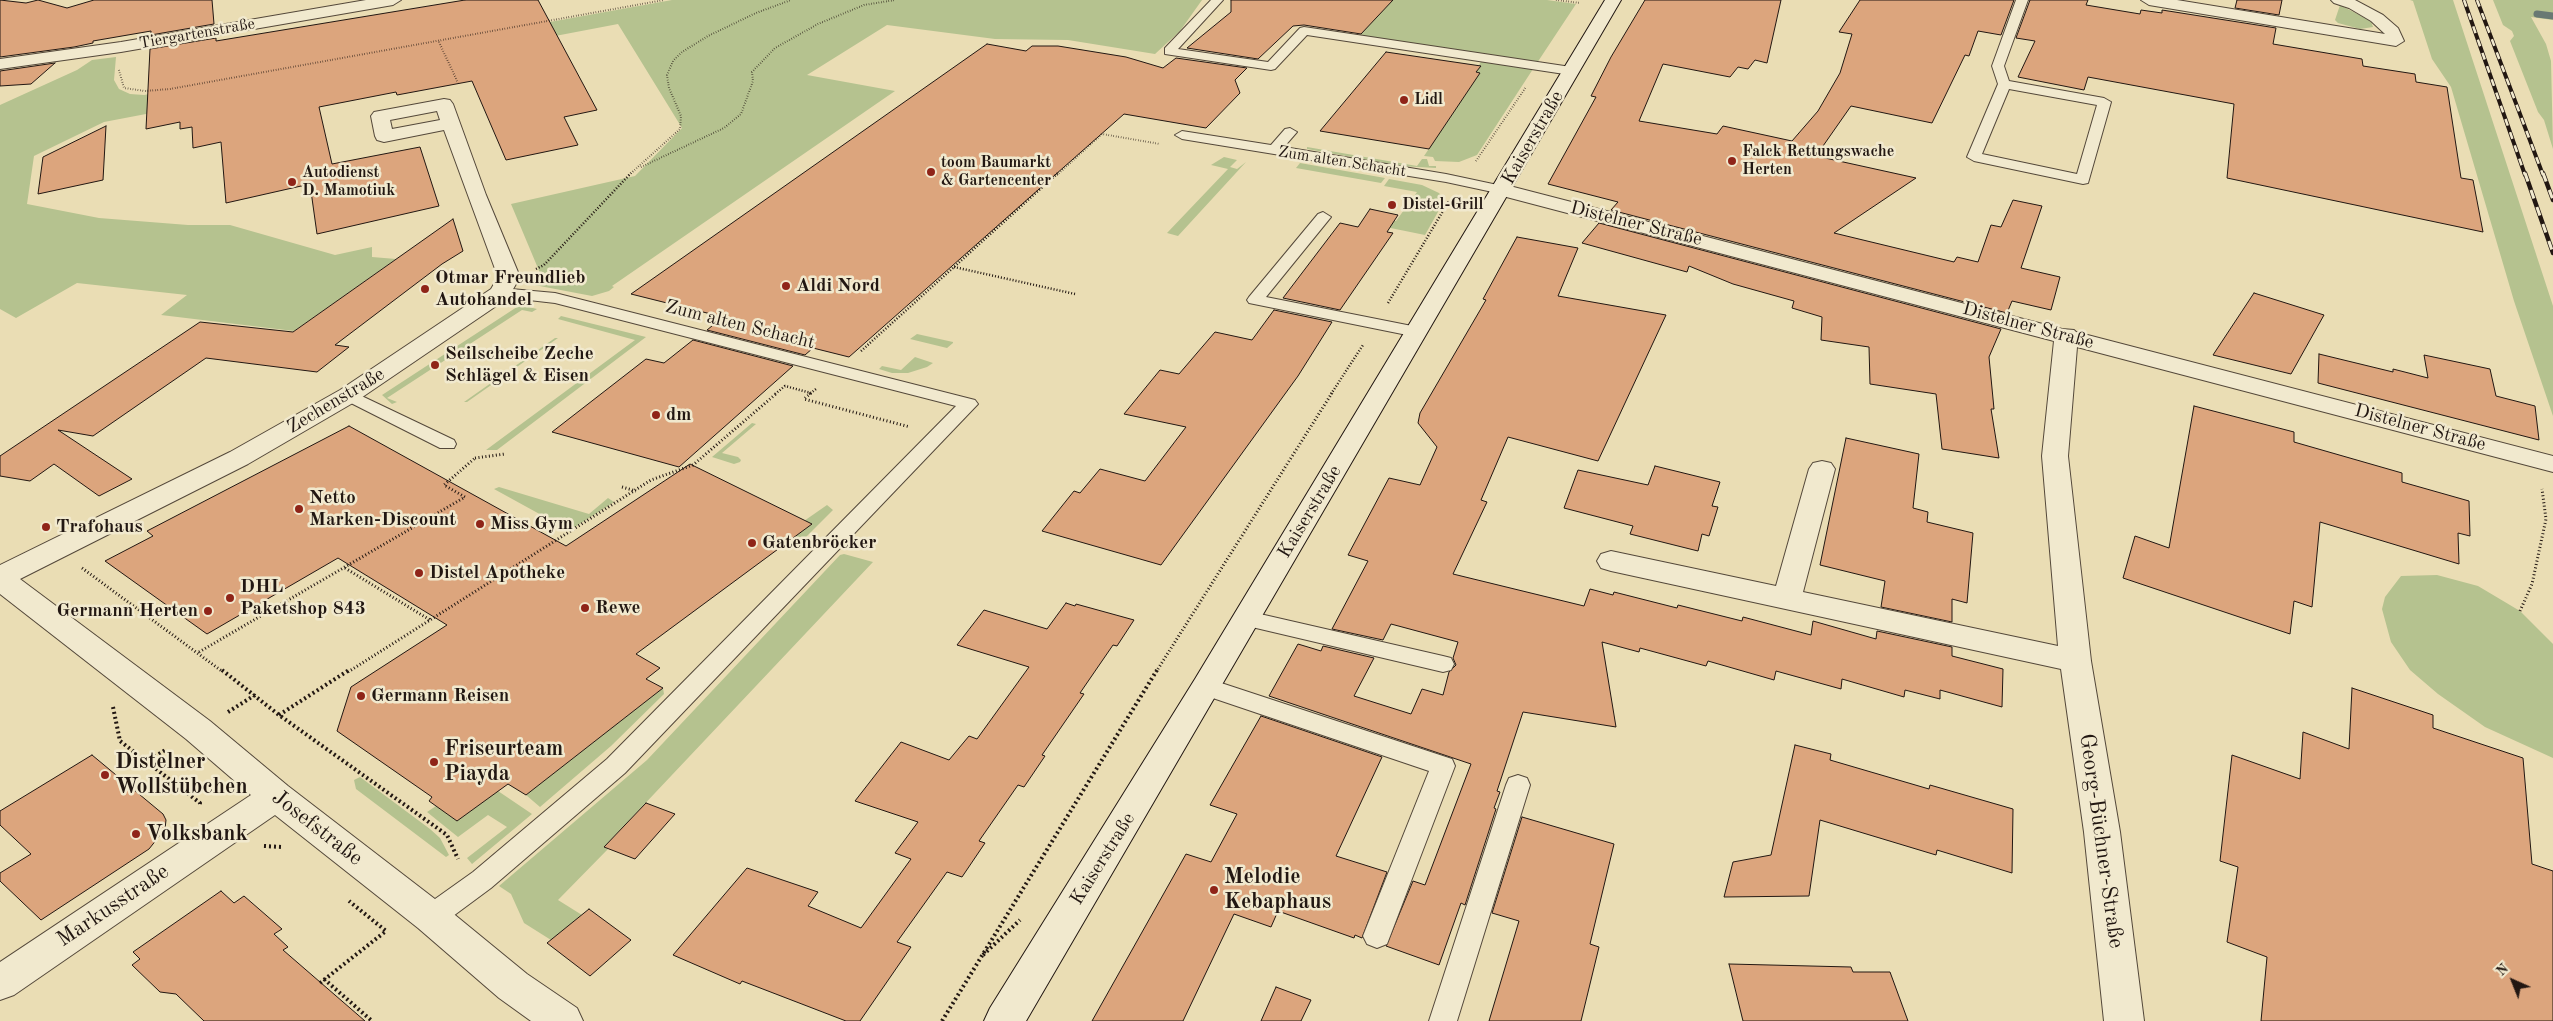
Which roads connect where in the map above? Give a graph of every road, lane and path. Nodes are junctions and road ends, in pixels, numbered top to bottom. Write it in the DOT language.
graph roads {
  1 [pos="393,0"];
  2 [pos="664,0"];
  3 [pos="791,0"];
  4 [pos="895,0"];
  5 [pos="1216,0"];
  6 [pos="1556,0"];
  7 [pos="1613,0"];
  8 [pos="2022,0"];
  9 [pos="2149,0"];
  10 [pos="1582,2"];
  11 [pos="269,5"];
  12 [pos="2329,10"];
  13 [pos="1576,11"];
  14 [pos="259,23"];
  15 [pos="438,42"];
  16 [pos="122,47"];
  17 [pos="0,64"];
  18 [pos="1540,66"];
  19 [pos="1570,71"];
  20 [pos="2004,84"];
  21 [pos="459,87"];
  22 [pos="449,124"];
  23 [pos="1290,132"];
  24 [pos="1182,135"];
  25 [pos="1273,151"];
  26 [pos="640,167"];
  27 [pos="1461,181"];
  28 [pos="1502,190"];
  29 [pos="1323,217"];
  30 [pos="954,267"];
  31 [pos="504,285"];
  32 [pos="1075,294"];
  33 [pos="1376,324"];
  34 [pos="1417,332"];
  35 [pos="2066,335"];
  36 [pos="811,393"];
  37 [pos="349,395"];
  38 [pos="940,434"];
  39 [pos="447,444"];
  40 [pos="505,454"];
  41 [pos="475,458"];
  42 [pos="2544,461"];
  43 [pos="1822,469"];
  44 [pos="622,487"];
  45 [pos="636,490"];
  46 [pos="56,549"];
  47 [pos="1611,561"];
  48 [pos="345,568"];
  49 [pos="0,578"];
  50 [pos="1787,598"];
  51 [pos="2520,612"];
  52 [pos="1247,619"];
  53 [pos="430,620"];
  54 [pos="198,652"];
  55 [pos="2075,660"];
  56 [pos="1443,664"];
  57 [pos="1206,687"];
  58 [pos="1518,785"];
  59 [pos="276,796"];
  60 [pos="482,880"];
  61 [pos="431,917"];
  62 [pos="1377,936"];
  63 [pos="324,979"];
  64 [pos="0,983"];
  65 [pos="372,1021"];
  66 [pos="563,1021"];
  67 [pos="942,1021"];
  68 [pos="1004,1021"];
  69 [pos="1443,1021"];
  70 [pos="2124,1021"];
  1 -- 14 [label="street, Tiergartenstraße"];
  2 -- 15 [label="path"];
  3 -- 26 [label="path"];
  4 -- 26 [label="path"];
  5 -- 18 [label="lane"];
  6 -- 10 [label="path"];
  7 -- 19 [label="street, Kaiserstraße"];
  8 -- 20 [label="lane"];
  9 -- 12 [label="street"];
  10 -- 13 [label="path"];
  11 -- 14 [label="street"];
  14 -- 16 [label="street, Tiergartenstraße"];
  15 -- 16 [label="path"];
  15 -- 21 [label="path"];
  16 -- 17 [label="street, Tiergartenstraße"];
  18 -- 19 [label="lane"];
  18 -- 27 [label="path"];
  19 -- 28 [label="street, Kaiserstraße"];
  20 -- 20 [label="lane"];
  22 -- 31 [label="street"];
  23 -- 25 [label="lane"];
  24 -- 25 [label="lane, Zum alten Schacht"];
  25 -- 27 [label="lane, Zum alten Schacht"];
  26 -- 31 [label="path"];
  27 -- 28 [label="lane, Zum alten Schacht"];
  27 -- 33 [label="path"];
  28 -- 34 [label="street, Kaiserstraße"];
  28 -- 35 [label="street, Distelner Straße"];
  29 -- 33 [label="lane"];
  30 -- 32 [label="path"];
  31 -- 37 [label="street, Zechenstraße"];
  31 -- 38 [label="lane, Zum alten Schacht"];
  33 -- 34 [label="lane"];
  33 -- 67 [label="path"];
  34 -- 52 [label="street, Kaiserstraße"];
  35 -- 42 [label="street, Distelner Straße"];
  35 -- 55 [label="street, Georg-Büchner-Straße"];
  36 -- 38 [label="path"];
  37 -- 39 [label="lane"];
  37 -- 46 [label="street, Zechenstraße"];
  38 -- 60 [label="lane"];
  39 -- 41 [label="path"];
  40 -- 41 [label="path"];
  41 -- 48 [label="path"];
  42 -- 51 [label="path"];
  43 -- 50 [label="street"];
  44 -- 45 [label="path"];
  46 -- 49 [label="street, Zechenstraße"];
  46 -- 54 [label="path"];
  47 -- 50 [label="street"];
  48 -- 53 [label="path"];
  48 -- 54 [label="path"];
  49 -- 59 [label="street, Josefstraße"];
  50 -- 55 [label="street"];
  52 -- 56 [label="lane"];
  52 -- 57 [label="street, Kaiserstraße"];
  54 -- 60 [label="path"];
  55 -- 70 [label="street, Georg-Büchner-Straße"];
  57 -- 62 [label="lane"];
  57 -- 68 [label="street, Kaiserstraße"];
  58 -- 69 [label="lane"];
  59 -- 61 [label="street, Josefstraße"];
  59 -- 64 [label="street, Markusstraße"];
  60 -- 61 [label="lane"];
  61 -- 66 [label="street, Josefstraße"];
  63 -- 65 [label="path"];
}
